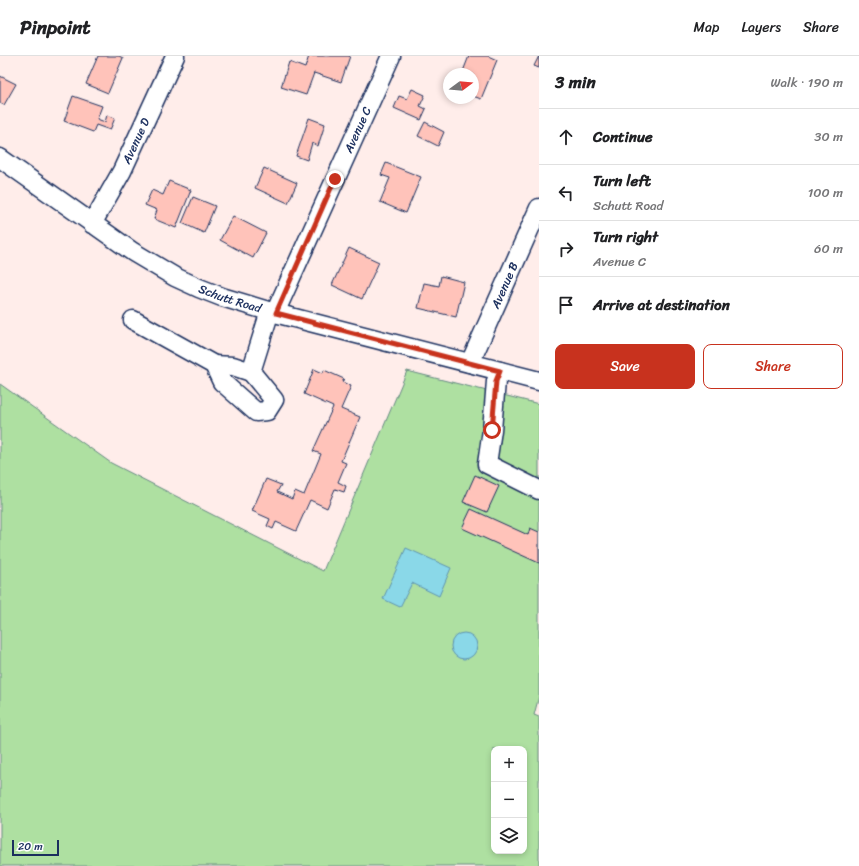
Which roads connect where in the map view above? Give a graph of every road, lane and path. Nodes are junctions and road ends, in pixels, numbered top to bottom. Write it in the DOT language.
graph roads {
  1 [pos="175,56"];
  2 [pos="391,56"];
  3 [pos="0,158"];
  4 [pos="539,208"];
  5 [pos="92,224"];
  6 [pos="273,312"];
  7 [pos="133,320"];
  8 [pos="470,363"];
  9 [pos="214,365"];
  10 [pos="500,371"];
  11 [pos="251,372"];
  12 [pos="539,381"];
  13 [pos="539,490"];
  1 -- 5 [label="street, Avenue D"];
  2 -- 6 [label="street, Avenue C"];
  3 -- 5 [label="street, Schutt Road"];
  4 -- 8 [label="street, Avenue B"];
  5 -- 6 [label="street, Schutt Road"];
  6 -- 8 [label="street, Schutt Road"];
  6 -- 11 [label="street, Avenue C"];
  7 -- 9 [label="street"];
  8 -- 10 [label="street, Schutt Road"];
  9 -- 11 [label="street"];
  9 -- 11 [label="street"];
  10 -- 12 [label="street, Schutt Road"];
  10 -- 13 [label="street"];
}
